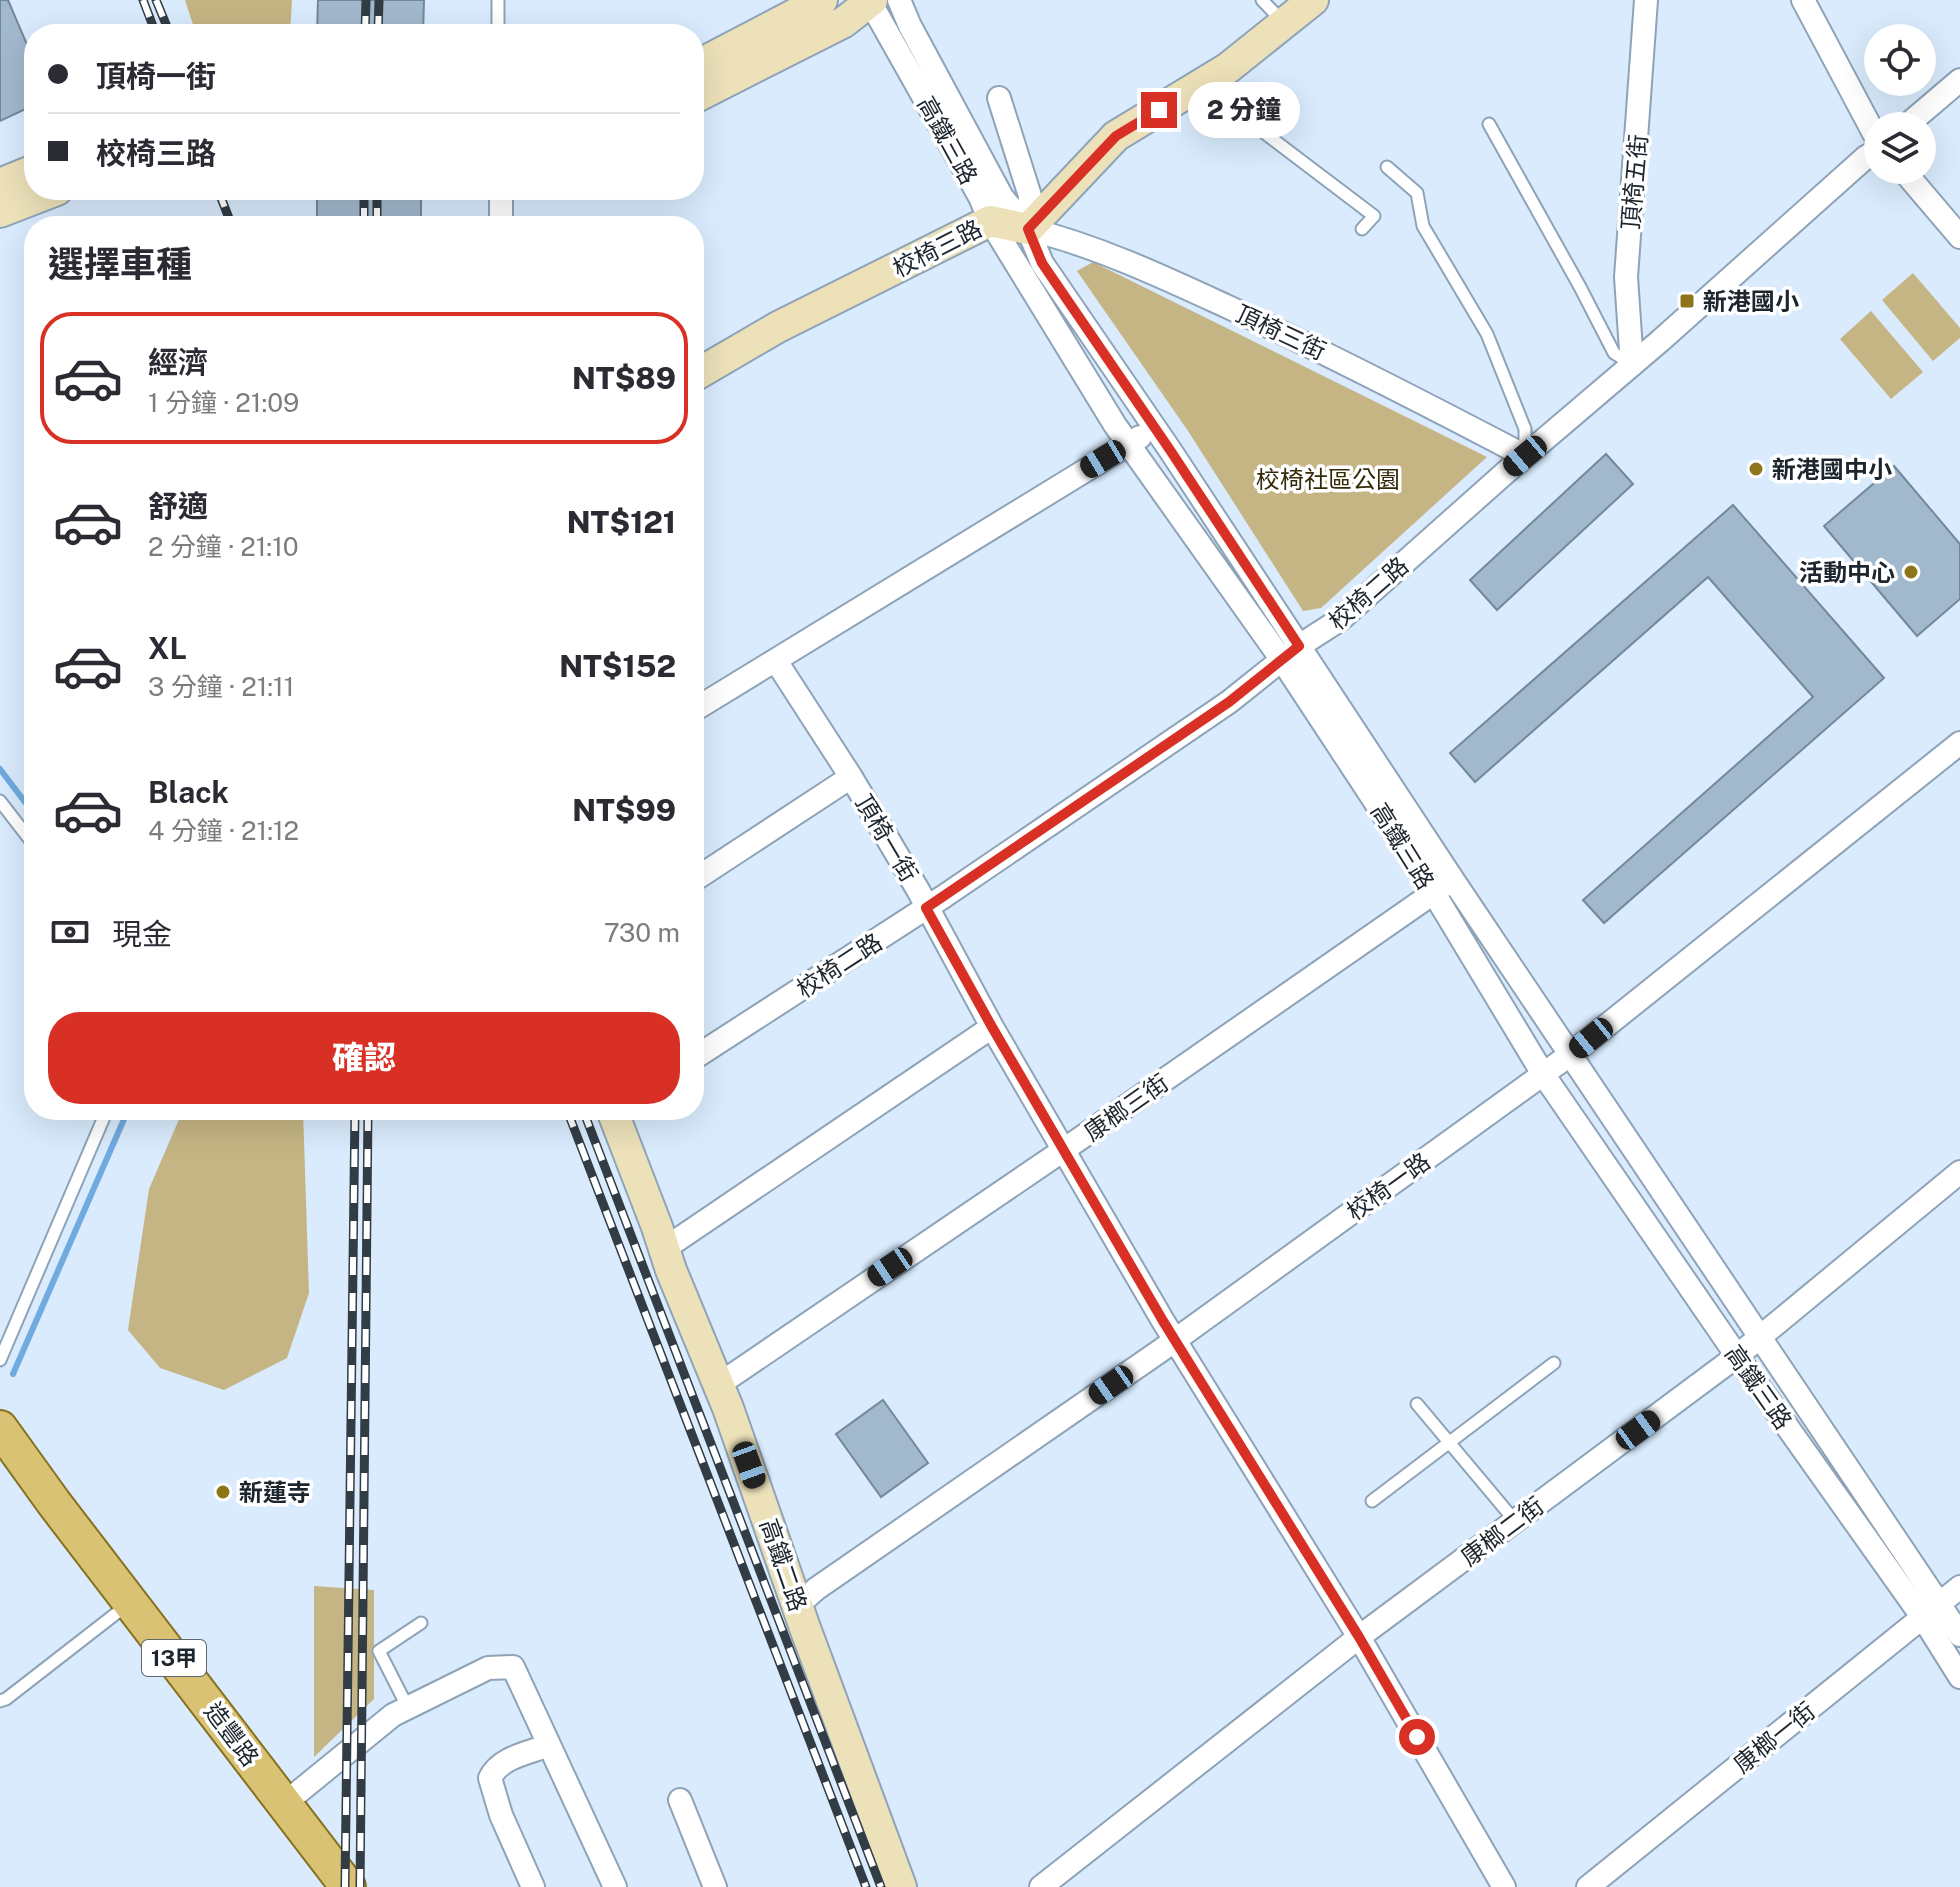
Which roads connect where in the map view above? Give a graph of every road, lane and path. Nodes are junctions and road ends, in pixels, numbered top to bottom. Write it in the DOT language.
graph roads {
  1 [pos="498,0"];
  2 [pos="822,0"];
  3 [pos="878,0"];
  4 [pos="1262,0"];
  5 [pos="1313,0"];
  6 [pos="1646,0"];
  7 [pos="1803,0"];
  8 [pos="1284,23"];
  9 [pos="498,24"];
  10 [pos="704,62"];
  11 [pos="1960,80"];
  12 [pos="1201,85"];
  13 [pos="704,93"];
  14 [pos="999,98"];
  15 [pos="1922,112"];
  16 [pos="1864,115"];
  17 [pos="1489,124"];
  18 [pos="1864,159"];
  19 [pos="1387,167"];
  20 [pos="24,174"];
  21 [pos="0,184"];
  22 [pos="1915,184"];
  23 [pos="31,200"];
  24 [pos="0,212"];
  25 [pos="990,221"];
  26 [pos="1028,229"];
  27 [pos="1362,229"];
  28 [pos="1960,237"];
  29 [pos="1632,365"];
  30 [pos="704,370"];
  31 [pos="1155,429"];
  32 [pos="1129,443"];
  33 [pos="1525,456"];
  34 [pos="1291,653"];
  35 [pos="776,661"];
  36 [pos="704,704"];
  37 [pos="1960,743"];
  38 [pos="851,777"];
  39 [pos="0,801"];
  40 [pos="24,832"];
  41 [pos="704,873"];
  42 [pos="1453,880"];
  43 [pos="1433,894"];
  44 [pos="926,908"];
  45 [pos="992,1027"];
  46 [pos="704,1052"];
  47 [pos="1571,1054"];
  48 [pos="1543,1074"];
  49 [pos="103,1120"];
  50 [pos="617,1120"];
  51 [pos="1065,1149"];
  52 [pos="1960,1172"];
  53 [pos="664,1249"];
  54 [pos="1761,1336"];
  55 [pos="1175,1340"];
  56 [pos="1737,1356"];
  57 [pos="0,1360"];
  58 [pos="1554,1363"];
  59 [pos="718,1385"];
  60 [pos="1417,1404"];
  61 [pos="0,1428"];
  62 [pos="1450,1441"];
  63 [pos="1372,1501"];
  64 [pos="1515,1521"];
  65 [pos="1960,1587"];
  66 [pos="131,1602"];
  67 [pos="798,1605"];
  68 [pos="1932,1610"];
  69 [pos="421,1623"];
  70 [pos="1960,1635"];
  71 [pos="1359,1637"];
  72 [pos="1960,1677"];
  73 [pos="0,1701"];
  74 [pos="408,1708"];
  75 [pos="549,1745"];
  76 [pos="680,1800"];
  77 [pos="285,1803"];
  78 [pos="348,1887"];
  79 [pos="533,1887"];
  80 [pos="615,1887"];
  81 [pos="715,1887"];
  82 [pos="901,1887"];
  83 [pos="1041,1887"];
  84 [pos="1504,1887"];
  85 [pos="1588,1887"];
  1 -- 9 [label="lane"];
  2 -- 10 [label="street"];
  3 -- 13 [label="street"];
  3 -- 25 [label="street, 高鐵三路"];
  3 -- 26 [label="street, 高鐵三路"];
  4 -- 8 [label="lane"];
  5 -- 8 [label="street"];
  6 -- 29 [label="street, 頂椅五街"];
  7 -- 16 [label="street"];
  8 -- 12 [label="street"];
  11 -- 15 [label="street"];
  12 -- 26 [label="street"];
  12 -- 27 [label="lane"];
  14 -- 26 [label="street"];
  17 -- 29 [label="lane"];
  18 -- 29 [label="street, 校椅二路"];
  19 -- 33 [label="lane"];
  20 -- 21 [label="street"];
  22 -- 28 [label="street"];
  23 -- 24 [label="street"];
  25 -- 26 [label="street, 校椅三路"];
  25 -- 30 [label="street, 校椅三路"];
  25 -- 32 [label="street, 高鐵三路"];
  26 -- 31 [label="street, 高鐵三路"];
  26 -- 33 [label="street, 頂椅三街"];
  29 -- 33 [label="street, 校椅二路"];
  31 -- 32 [label="street"];
  31 -- 34 [label="street, 高鐵三路"];
  32 -- 34 [label="street, 高鐵三路"];
  32 -- 35 [label="street"];
  33 -- 34 [label="street, 校椅二路"];
  34 -- 42 [label="street, 高鐵三路"];
  34 -- 43 [label="street, 高鐵三路"];
  34 -- 44 [label="street, 校椅二路"];
  35 -- 36 [label="street"];
  35 -- 38 [label="street, 頂椅一街"];
  37 -- 47 [label="street, 校椅一路"];
  38 -- 41 [label="street"];
  38 -- 44 [label="street, 頂椅一街"];
  39 -- 40 [label="lane"];
  42 -- 43 [label="street, 康榔三街"];
  42 -- 47 [label="street, 高鐵三路"];
  43 -- 48 [label="street, 高鐵三路"];
  43 -- 51 [label="street, 康榔三街"];
  44 -- 45 [label="street, 頂椅一街"];
  44 -- 46 [label="street, 校椅二路"];
  45 -- 51 [label="street, 頂椅一街"];
  45 -- 53 [label="street"];
  47 -- 48 [label="street, 校椅一路"];
  47 -- 54 [label="street, 高鐵三路"];
  48 -- 55 [label="street, 校椅一路"];
  48 -- 56 [label="street, 高鐵三路"];
  49 -- 57 [label="lane"];
  50 -- 53 [label="street, 高鐵二路"];
  51 -- 55 [label="street, 頂椅一街"];
  51 -- 59 [label="street, 康榔三街"];
  52 -- 54 [label="street, 康榔二街"];
  53 -- 59 [label="street, 高鐵二路"];
  54 -- 56 [label="street, 康榔二街"];
  54 -- 68 [label="street, 高鐵三路"];
  55 -- 67 [label="street, 校椅一路"];
  55 -- 71 [label="street, 頂椅一街"];
  56 -- 64 [label="street, 康榔二街"];
  56 -- 68 [label="street, 高鐵三路"];
  58 -- 62 [label="lane"];
  59 -- 67 [label="street, 高鐵二路"];
  60 -- 62 [label="lane"];
  61 -- 66 [label="main road, 造豐路 / 13甲"];
  62 -- 63 [label="lane"];
  62 -- 64 [label="lane"];
  64 -- 71 [label="street, 康榔二街"];
  65 -- 68 [label="street, 康榔一街"];
  66 -- 73 [label="lane"];
  66 -- 77 [label="main road, 造豐路 / 13甲"];
  67 -- 82 [label="street, 高鐵二路"];
  68 -- 70 [label="street, 高鐵三路"];
  68 -- 72 [label="street, 高鐵三路"];
  68 -- 85 [label="street, 康榔一街"];
  69 -- 74 [label="lane"];
  71 -- 83 [label="street, 康榔二街"];
  71 -- 84 [label="street, 頂椅一街"];
  74 -- 75 [label="street"];
  74 -- 77 [label="street"];
  75 -- 79 [label="street"];
  75 -- 80 [label="street"];
  76 -- 81 [label="street"];
  77 -- 78 [label="main road, 造豐路 / 13甲"];
}
